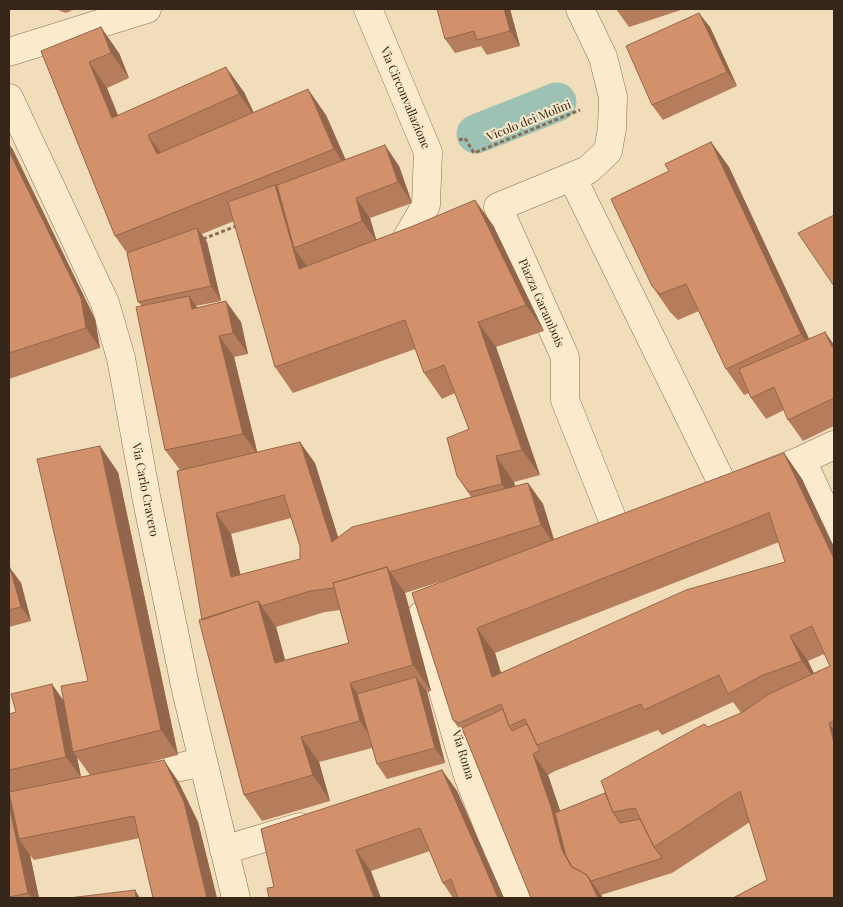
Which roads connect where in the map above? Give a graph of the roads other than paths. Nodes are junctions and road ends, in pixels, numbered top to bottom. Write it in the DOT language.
graph roads {
  1 [pos="147,9"];
  2 [pos="368,9"];
  3 [pos="580,9"];
  4 [pos="9,52"];
  5 [pos="9,98"];
  6 [pos="572,177"];
  7 [pos="404,243"];
  8 [pos="834,445"];
  9 [pos="802,460"];
  10 [pos="726,491"];
  11 [pos="699,501"];
  12 [pos="645,522"];
  13 [pos="834,530"];
  14 [pos="618,533"];
  15 [pos="591,543"];
  16 [pos="427,605"];
  17 [pos="204,762"];
  18 [pos="468,776"];
  19 [pos="113,782"];
  20 [pos="440,784"];
  21 [pos="328,819"];
  22 [pos="224,850"];
  23 [pos="236,898"];
  24 [pos="517,898"];
  1 -- 4 [label="street"];
  2 -- 7 [label="street, Via Circonvallazione"];
  3 -- 6 [label="street, Piazza Garambois"];
  5 -- 17 [label="street, Via Carlo Cravero"];
  6 -- 10 [label="street"];
  6 -- 14 [label="street, Piazza Garambois"];
  8 -- 9 [label="street"];
  9 -- 10 [label="street"];
  9 -- 13 [label="street"];
  10 -- 11 [label="street"];
  12 -- 14 [label="street"];
  14 -- 15 [label="street"];
  16 -- 18 [label="street, Via Roma"];
  17 -- 19 [label="street"];
  17 -- 22 [label="street, Via Carlo Cravero"];
  18 -- 20 [label="street"];
  18 -- 24 [label="street, Via Roma"];
  21 -- 22 [label="street"];
  22 -- 23 [label="street, Via Carlo Cravero"];
}
